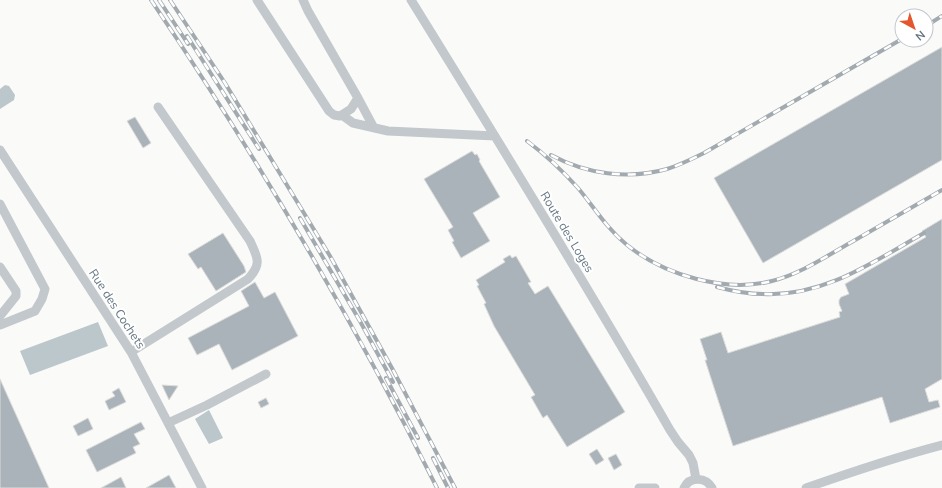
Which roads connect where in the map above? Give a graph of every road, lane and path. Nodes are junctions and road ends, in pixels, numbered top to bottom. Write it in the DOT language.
graph roads {
  1 [pos="257,0"];
  2 [pos="303,0"];
  3 [pos="411,0"];
  4 [pos="358,98"];
  5 [pos="158,108"];
  6 [pos="342,115"];
  7 [pos="374,128"];
  8 [pos="495,136"];
  9 [pos="0,150"];
  10 [pos="0,204"];
  11 [pos="0,267"];
  12 [pos="0,316"];
  13 [pos="0,325"];
  14 [pos="130,352"];
  15 [pos="266,374"];
  16 [pos="168,423"];
  17 [pos="942,445"];
  18 [pos="696,479"];
  19 [pos="202,488"];
  20 [pos="639,488"];
  21 [pos="655,488"];
  22 [pos="684,488"];
  23 [pos="712,488"];
  24 [pos="806,488"];
  1 -- 6 [label="street"];
  2 -- 4 [label="street"];
  3 -- 8 [label="street, Route des Loges"];
  4 -- 6 [label="street"];
  4 -- 7 [label="street"];
  5 -- 14 [label="street"];
  6 -- 7 [label="street"];
  7 -- 8 [label="street"];
  8 -- 18 [label="street, Route des Loges"];
  9 -- 14 [label="street, Rue des Cochets"];
  10 -- 13 [label="street"];
  11 -- 12 [label="street"];
  14 -- 16 [label="street, Rue des Cochets"];
  15 -- 16 [label="street"];
  16 -- 19 [label="street, Rue des Cochets"];
  17 -- 24 [label="street"];
  18 -- 22 [label="street"];
  18 -- 23 [label="street"];
  20 -- 21 [label="street"];
}
